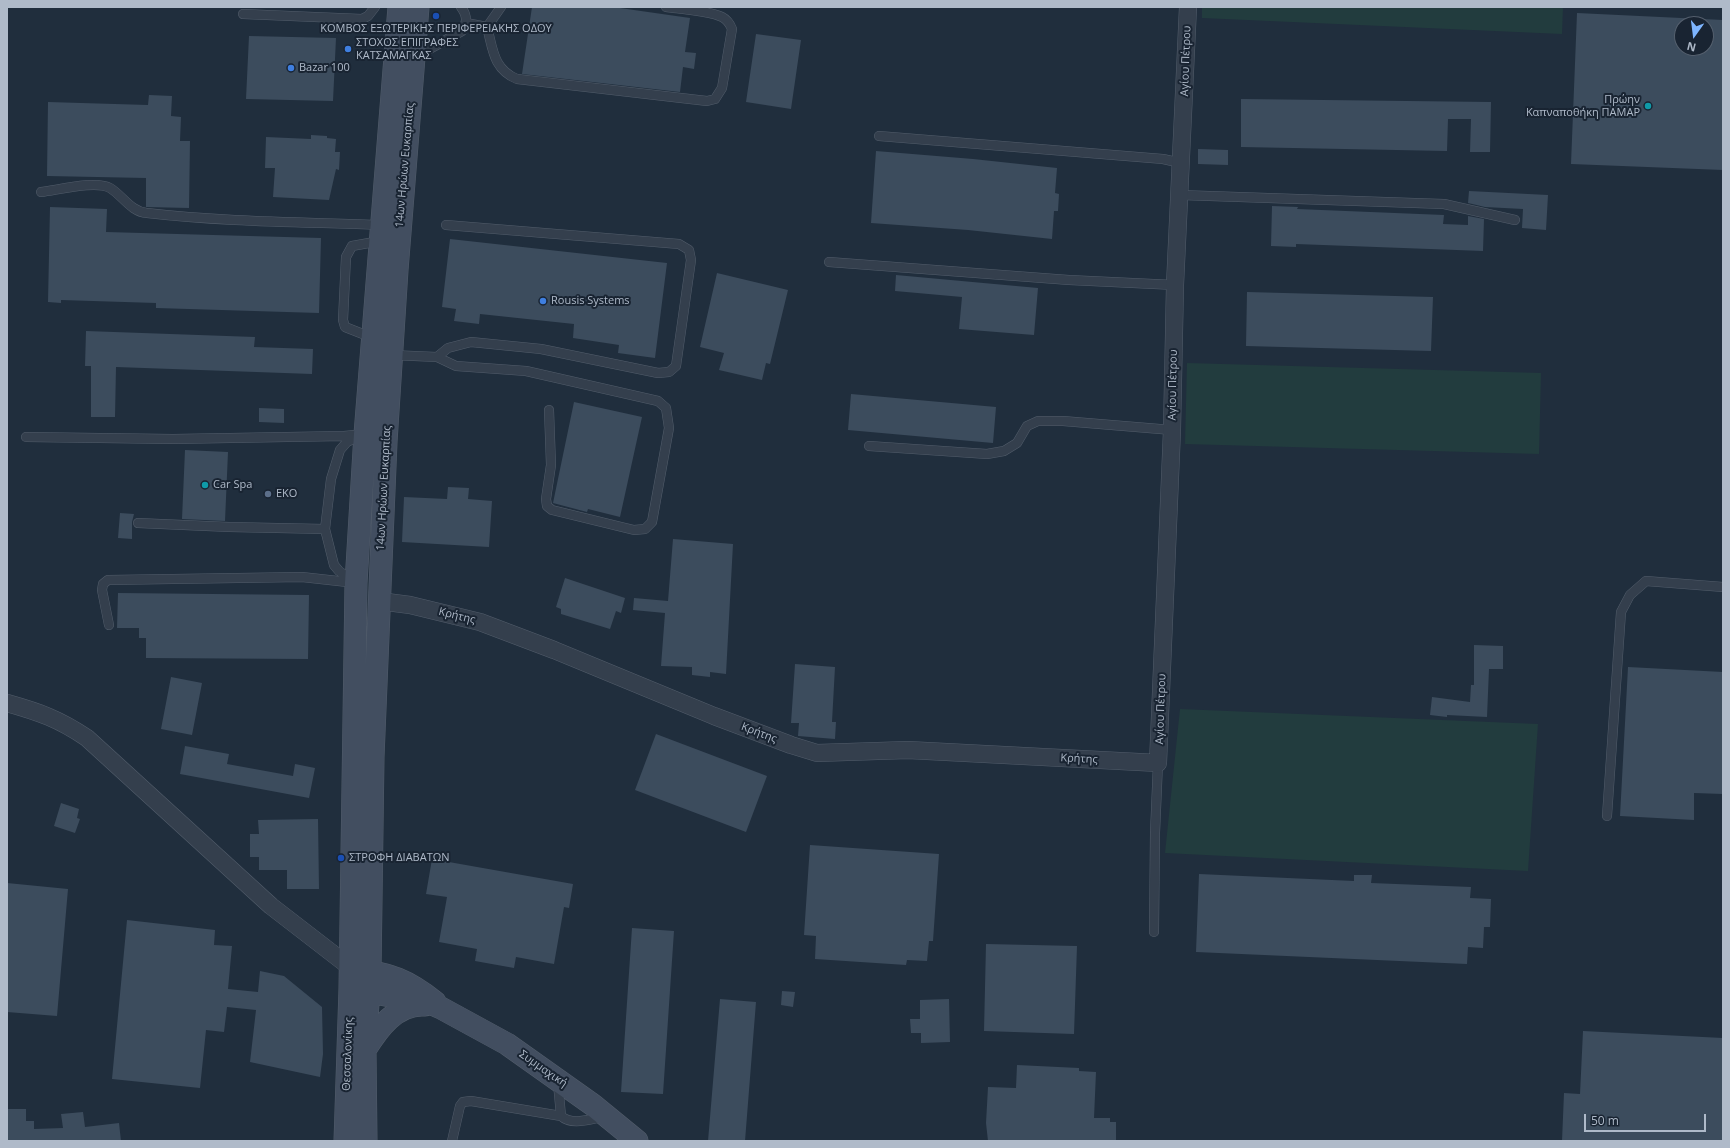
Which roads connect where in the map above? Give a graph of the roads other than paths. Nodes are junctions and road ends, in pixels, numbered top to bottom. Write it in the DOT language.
graph roads {
  1 [pos="375,7"];
  2 [pos="399,7"];
  3 [pos="418,7"];
  4 [pos="461,7"];
  5 [pos="501,7"];
  6 [pos="666,7"];
  7 [pos="1188,7"];
  8 [pos="243,14"];
  9 [pos="466,23"];
  10 [pos="487,27"];
  11 [pos="413,58"];
  12 [pos="879,136"];
  13 [pos="1181,163"];
  14 [pos="41,192"];
  15 [pos="1180,195"];
  16 [pos="1515,220"];
  17 [pos="446,225"];
  18 [pos="381,233"];
  19 [pos="829,262"];
  20 [pos="1175,285"];
  21 [pos="373,338"];
  22 [pos="391,355"];
  23 [pos="436,356"];
  24 [pos="549,410"];
  25 [pos="1172,430"];
  26 [pos="365,434"];
  27 [pos="26,437"];
  28 [pos="869,446"];
  29 [pos="138,523"];
  30 [pos="325,529"];
  31 [pos="356,583"];
  32 [pos="1723,587"];
  33 [pos="379,601"];
  34 [pos="109,625"];
  35 [pos="7,703"];
  36 [pos="1158,763"];
  37 [pos="1607,816"];
  38 [pos="1154,932"];
  39 [pos="360,980"];
  40 [pos="438,1006"];
  41 [pos="365,1050"];
  42 [pos="558,1080"];
  43 [pos="561,1116"];
  44 [pos="607,1116"];
  45 [pos="368,1140"];
  46 [pos="345,1141"];
  47 [pos="452,1141"];
  48 [pos="637,1141"];
  1 -- 8 [label="lane"];
  2 -- 18 [label="main road, 14ων Ηρώων Ευκαρπίας"];
  3 -- 11 [label="main road, 14ων Ηρώων Ευκαρπίας"];
  4 -- 9 [label="lane"];
  5 -- 10 [label="lane"];
  6 -- 10 [label="lane"];
  7 -- 13 [label="street, Αγίου Πέτρου"];
  9 -- 10 [label="lane"];
  9 -- 11 [label="lane"];
  11 -- 22 [label="main road, 14ων Ηρώων Ευκαρπίας"];
  12 -- 13 [label="lane"];
  13 -- 15 [label="street, Αγίου Πέτρου"];
  14 -- 18 [label="lane"];
  15 -- 16 [label="lane"];
  15 -- 20 [label="street, Αγίου Πέτρου"];
  17 -- 23 [label="lane"];
  18 -- 21 [label="main road, 14ων Ηρώων Ευκαρπίας"];
  18 -- 21 [label="lane"];
  19 -- 20 [label="lane"];
  20 -- 25 [label="street, Αγίου Πέτρου"];
  21 -- 26 [label="main road, 14ων Ηρώων Ευκαρπίας"];
  22 -- 23 [label="lane"];
  22 -- 33 [label="main road, 14ων Ηρώων Ευκαρπίας"];
  23 -- 24 [label="lane"];
  25 -- 28 [label="lane"];
  25 -- 36 [label="street, Αγίου Πέτρου"];
  26 -- 27 [label="lane"];
  26 -- 30 [label="lane"];
  26 -- 31 [label="main road, 14ων Ηρώων Ευκαρπίας"];
  29 -- 30 [label="lane"];
  30 -- 31 [label="lane"];
  31 -- 34 [label="lane"];
  31 -- 39 [label="main road, 14ων Ηρώων Ευκαρπίας"];
  32 -- 37 [label="lane"];
  33 -- 36 [label="street, Κρήτης"];
  33 -- 39 [label="main road, 14ων Ηρώων Ευκαρπίας"];
  35 -- 39 [label="street"];
  36 -- 38 [label="lane"];
  39 -- 40 [label="main road, Συμμαχική"];
  39 -- 41 [label="main road, Θεσσαλονίκης"];
  39 -- 46 [label="main road, Θεσσαλονίκης"];
  40 -- 41 [label="main road"];
  40 -- 42 [label="main road, Συμμαχική"];
  41 -- 45 [label="main road, Θεσσαλονίκης"];
  42 -- 43 [label="lane"];
  42 -- 44 [label="main road, Συμμαχική"];
  43 -- 44 [label="lane"];
  43 -- 47 [label="lane"];
  44 -- 48 [label="main road, Συμμαχική"];
}
